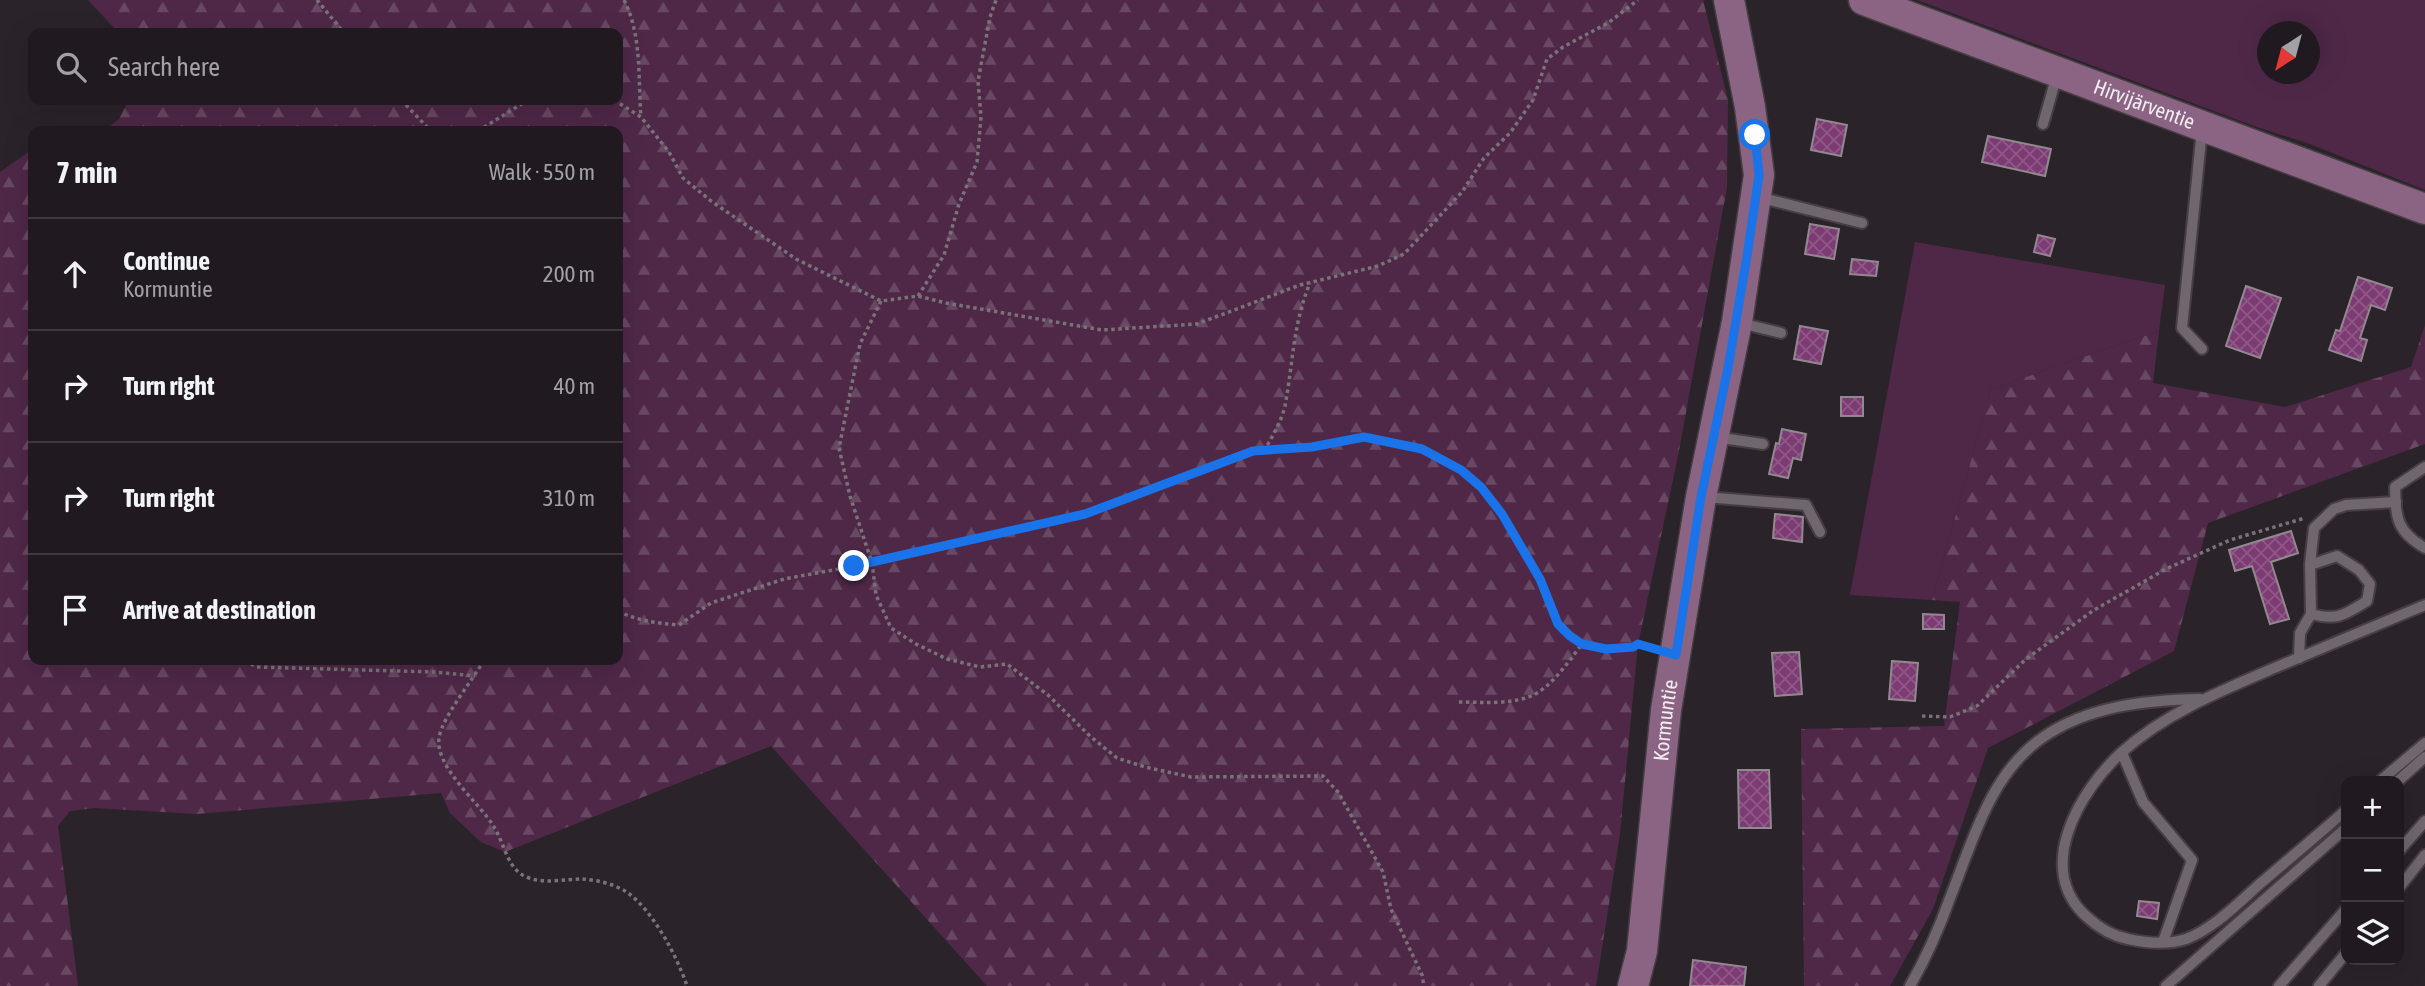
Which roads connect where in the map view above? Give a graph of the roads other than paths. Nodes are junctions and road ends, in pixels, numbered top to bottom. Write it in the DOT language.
graph roads {
  1 [pos="1729,0"];
  2 [pos="1864,0"];
  3 [pos="2058,72"];
  4 [pos="2043,124"];
  5 [pos="2202,126"];
  6 [pos="1756,197"];
  7 [pos="2425,209"];
  8 [pos="1862,223"];
  9 [pos="1737,322"];
  10 [pos="1781,333"];
  11 [pos="2202,349"];
  12 [pos="1715,437"];
  13 [pos="1763,444"];
  14 [pos="2425,467"];
  15 [pos="1701,497"];
  16 [pos="2396,502"];
  17 [pos="1821,532"];
  18 [pos="2425,548"];
  19 [pos="2310,565"];
  20 [pos="2425,605"];
  21 [pos="2311,614"];
  22 [pos="2300,658"];
  23 [pos="2203,698"];
  24 [pos="2425,743"];
  25 [pos="2122,753"];
  26 [pos="2425,757"];
  27 [pos="2386,776"];
  28 [pos="2404,776"];
  29 [pos="2341,814"];
  30 [pos="2425,821"];
  31 [pos="2341,832"];
  32 [pos="2404,845"];
  33 [pos="2425,855"];
  34 [pos="2404,882"];
  35 [pos="2341,915"];
  36 [pos="2163,942"];
  37 [pos="2341,959"];
  38 [pos="1633,986"];
  39 [pos="1910,986"];
  40 [pos="2166,986"];
  41 [pos="2279,986"];
  42 [pos="2319,986"];
  1 -- 6 [label="street, Kormuntie"];
  2 -- 3 [label="street, Hirvijärventie"];
  3 -- 4 [label="lane"];
  3 -- 5 [label="street, Hirvijärventie"];
  5 -- 7 [label="street, Hirvijärventie"];
  5 -- 11 [label="lane"];
  6 -- 8 [label="lane"];
  6 -- 9 [label="street, Kormuntie"];
  9 -- 10 [label="lane"];
  9 -- 12 [label="street, Kormuntie"];
  12 -- 13 [label="lane"];
  12 -- 15 [label="street, Kormuntie"];
  14 -- 16 [label="lane"];
  15 -- 17 [label="lane"];
  15 -- 38 [label="street, Kormuntie"];
  16 -- 18 [label="lane"];
  16 -- 19 [label="lane"];
  19 -- 21 [label="lane"];
  19 -- 21 [label="lane"];
  20 -- 22 [label="lane"];
  21 -- 22 [label="lane"];
  22 -- 23 [label="lane"];
  23 -- 25 [label="lane"];
  23 -- 39 [label="lane"];
  24 -- 27 [label="lane"];
  25 -- 36 [label="lane"];
  25 -- 36 [label="lane"];
  26 -- 28 [label="lane"];
  29 -- 36 [label="lane"];
  30 -- 32 [label="lane"];
  31 -- 40 [label="lane"];
  33 -- 34 [label="lane"];
  35 -- 41 [label="lane"];
  37 -- 42 [label="lane"];
}
